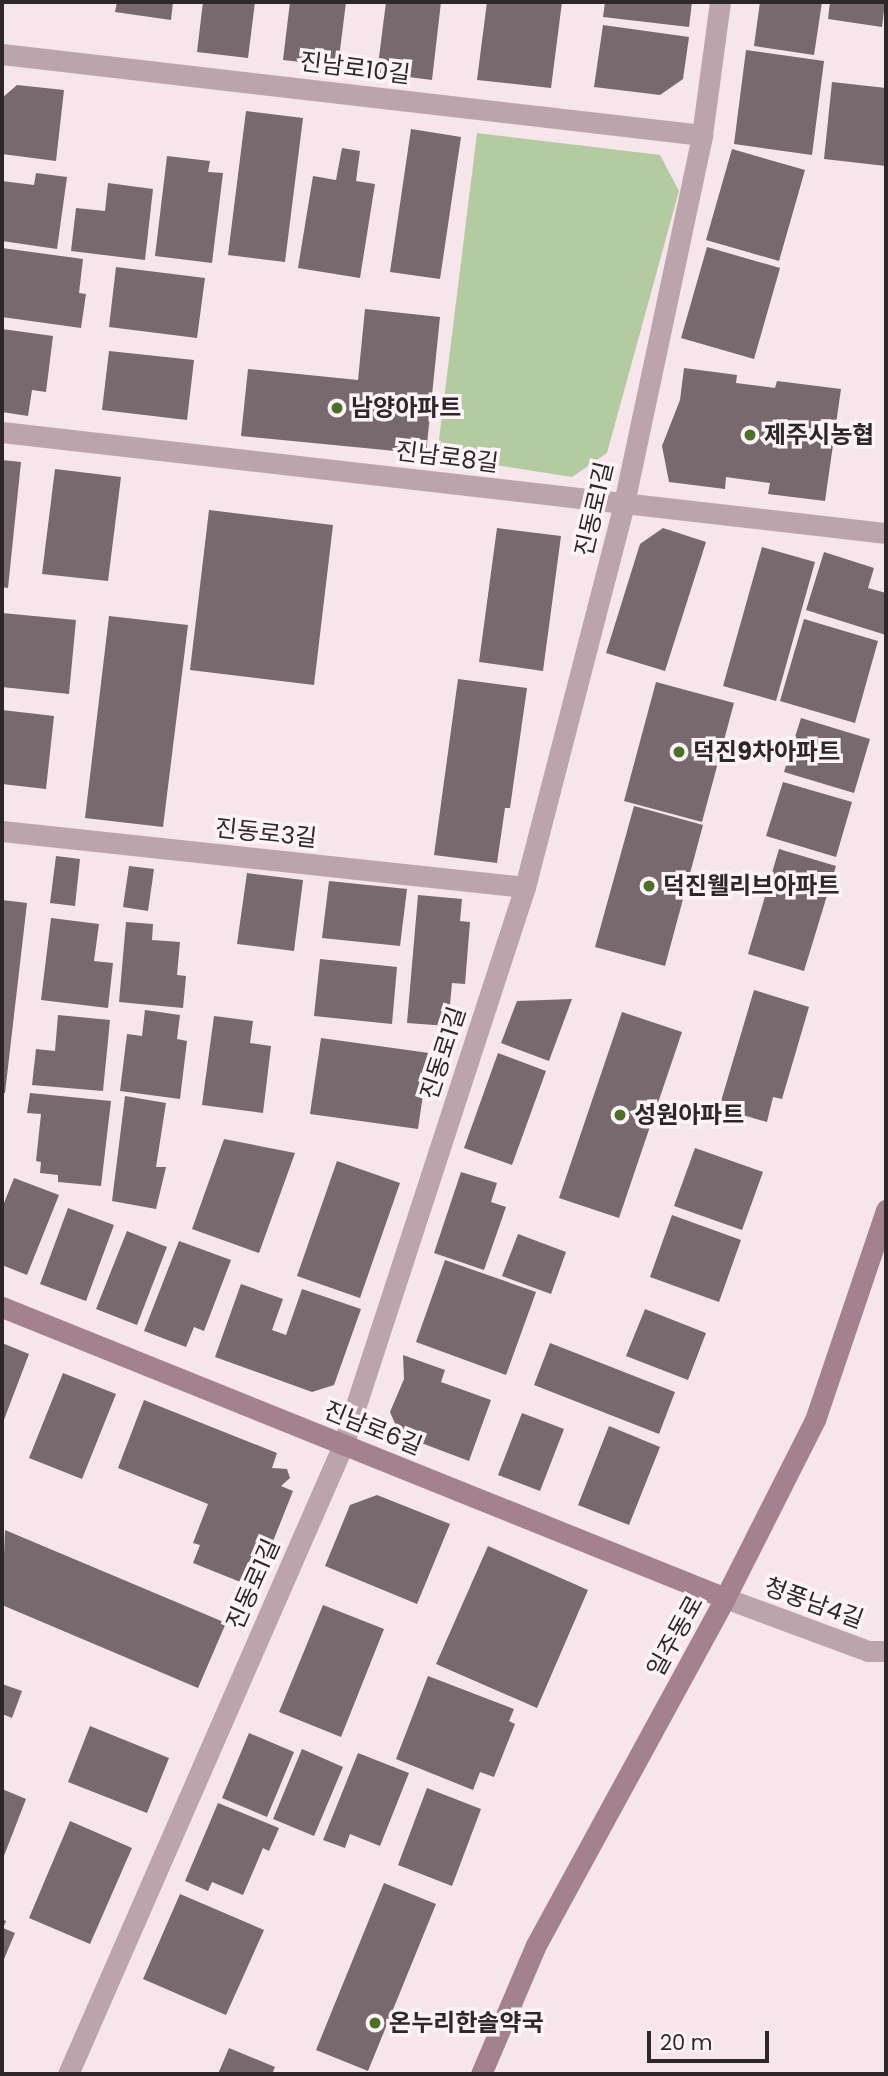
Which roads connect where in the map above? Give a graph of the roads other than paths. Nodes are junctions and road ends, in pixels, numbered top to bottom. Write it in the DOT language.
graph roads {
  1 [pos="720,2"];
  2 [pos="2,54"];
  3 [pos="702,135"];
  4 [pos="2,432"];
  5 [pos="624,503"];
  6 [pos="886,533"];
  7 [pos="2,831"];
  8 [pos="525,887"];
  9 [pos="886,1210"];
  10 [pos="2,1307"];
  11 [pos="343,1445"];
  12 [pos="725,1598"];
  13 [pos="886,1651"];
  14 [pos="68,2074"];
  15 [pos="481,2074"];
  1 -- 3 [label="street, 진동로1길"];
  2 -- 3 [label="street, 진남로10길"];
  3 -- 5 [label="street, 진동로1길"];
  4 -- 5 [label="street, 진남로8길"];
  5 -- 6 [label="street, 진남로8길"];
  5 -- 8 [label="street, 진동로1길"];
  7 -- 8 [label="street, 진동로3길"];
  8 -- 11 [label="street, 진동로1길"];
  9 -- 12 [label="main road, 일주동로"];
  10 -- 11 [label="main road, 진남로6길"];
  11 -- 12 [label="main road, 진남로6길"];
  11 -- 14 [label="street, 진동로1길"];
  12 -- 13 [label="street, 청풍남4길"];
  12 -- 15 [label="main road, 일주동로"];
}
